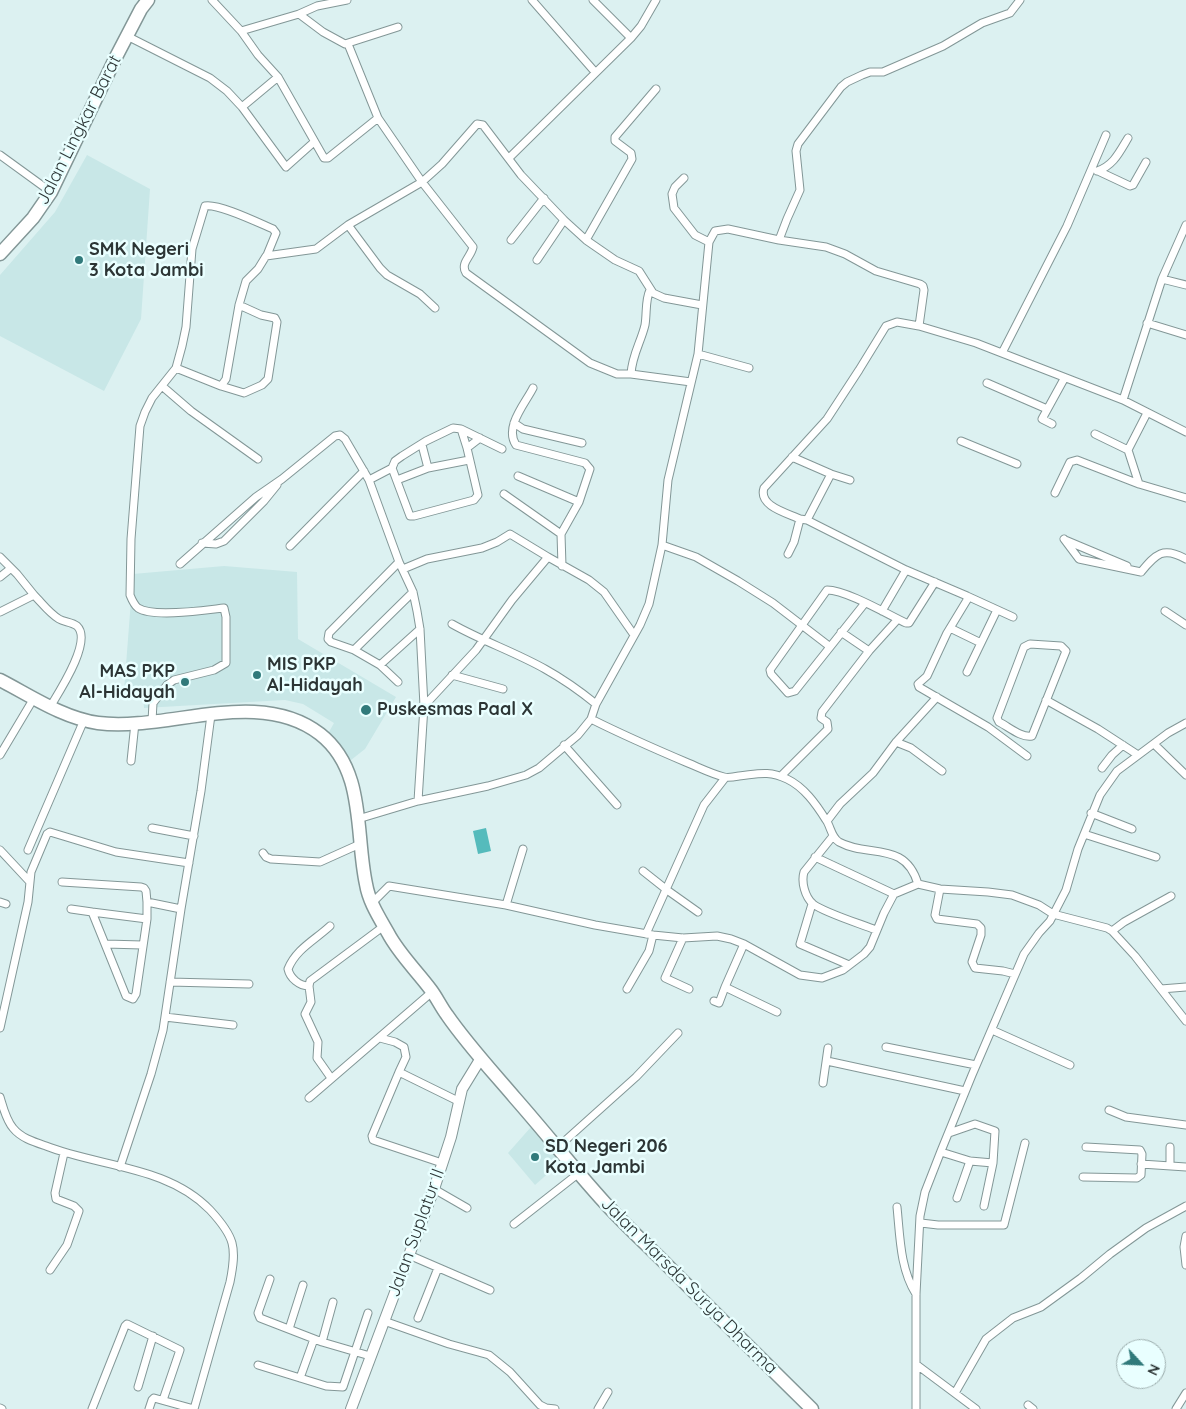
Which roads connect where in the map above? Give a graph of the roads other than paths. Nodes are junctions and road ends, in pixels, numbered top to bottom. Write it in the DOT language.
graph roads {
  1 [pos="148,0"];
  2 [pos="212,0"];
  3 [pos="347,0"];
  4 [pos="532,0"];
  5 [pos="593,0"];
  6 [pos="656,0"];
  7 [pos="1020,0"];
  8 [pos="299,14"];
  9 [pos="398,27"];
  10 [pos="241,31"];
  11 [pos="127,36"];
  12 [pos="630,38"];
  13 [pos="348,44"];
  14 [pos="595,72"];
  15 [pos="278,77"];
  16 [pos="656,89"];
  17 [pos="242,107"];
  18 [pos="378,118"];
  19 [pos="1106,136"];
  20 [pos="1128,138"];
  21 [pos="314,142"];
  22 [pos="0,155"];
  23 [pos="508,158"];
  24 [pos="1146,162"];
  25 [pos="1098,171"];
  26 [pos="1090,174"];
  27 [pos="684,178"];
  28 [pos="422,182"];
  29 [pos="51,192"];
  30 [pos="544,198"];
  31 [pos="564,220"];
  32 [pos="348,225"];
  33 [pos="1186,225"];
  34 [pos="511,240"];
  35 [pos="586,240"];
  36 [pos="779,240"];
  37 [pos="709,242"];
  38 [pos="0,254"];
  39 [pos="267,255"];
  40 [pos="537,260"];
  41 [pos="1162,279"];
  42 [pos="1186,285"];
  43 [pos="650,290"];
  44 [pos="240,305"];
  45 [pos="702,305"];
  46 [pos="435,308"];
  47 [pos="1147,323"];
  48 [pos="919,326"];
  49 [pos="1186,335"];
  50 [pos="1002,353"];
  51 [pos="698,354"];
  52 [pos="176,368"];
  53 [pos="749,368"];
  54 [pos="631,374"];
  55 [pos="1064,379"];
  56 [pos="691,382"];
  57 [pos="987,383"];
  58 [pos="162,386"];
  59 [pos="221,386"];
  60 [pos="533,388"];
  61 [pos="1123,400"];
  62 [pos="1047,409"];
  63 [pos="1147,413"];
  64 [pos="514,424"];
  65 [pos="1052,424"];
  66 [pos="461,429"];
  67 [pos="1186,432"];
  68 [pos="1094,434"];
  69 [pos="480,438"];
  70 [pos="960,441"];
  71 [pos="582,443"];
  72 [pos="422,445"];
  73 [pos="467,448"];
  74 [pos="502,450"];
  75 [pos="1128,450"];
  76 [pos="792,457"];
  77 [pos="258,459"];
  78 [pos="469,460"];
  79 [pos="1017,464"];
  80 [pos="392,468"];
  81 [pos="428,468"];
  82 [pos="364,471"];
  83 [pos="830,474"];
  84 [pos="518,476"];
  85 [pos="282,479"];
  86 [pos="369,480"];
  87 [pos="397,480"];
  88 [pos="850,480"];
  89 [pos="1139,484"];
  90 [pos="1054,493"];
  91 [pos="504,494"];
  92 [pos="1186,498"];
  93 [pos="579,502"];
  94 [pos="803,520"];
  95 [pos="561,534"];
  96 [pos="202,543"];
  97 [pos="662,545"];
  98 [pos="290,546"];
  99 [pos="788,554"];
  100 [pos="0,557"];
  101 [pos="548,557"];
  102 [pos="1186,559"];
  103 [pos="399,562"];
  104 [pos="180,564"];
  105 [pos="562,566"];
  106 [pos="10,568"];
  107 [pos="403,569"];
  108 [pos="906,570"];
  109 [pos="1141,572"];
  110 [pos="0,577"];
  111 [pos="935,582"];
  112 [pos="413,592"];
  113 [pos="34,595"];
  114 [pos="967,596"];
  115 [pos="864,603"];
  116 [pos="997,610"];
  117 [pos="882,611"];
  118 [pos="1165,611"];
  119 [pos="0,612"];
  120 [pos="1013,617"];
  121 [pos="898,619"];
  122 [pos="452,624"];
  123 [pos="802,625"];
  124 [pos="1186,625"];
  125 [pos="950,628"];
  126 [pos="420,629"];
  127 [pos="841,632"];
  128 [pos="634,635"];
  129 [pos="482,641"];
  130 [pos="981,643"];
  131 [pos="830,646"];
  132 [pos="354,650"];
  133 [pos="869,651"];
  134 [pos="380,665"];
  135 [pos="967,672"];
  136 [pos="452,675"];
  137 [pos="0,680"];
  138 [pos="398,682"];
  139 [pos="503,689"];
  140 [pos="937,697"];
  141 [pos="34,698"];
  142 [pos="1046,700"];
  143 [pos="596,704"];
  144 [pos="424,706"];
  145 [pos="50,707"];
  146 [pos="211,715"];
  147 [pos="997,718"];
  148 [pos="591,719"];
  149 [pos="84,720"];
  150 [pos="152,721"];
  151 [pos="135,723"];
  152 [pos="1186,723"];
  153 [pos="988,727"];
  154 [pos="896,742"];
  155 [pos="1154,744"];
  156 [pos="564,745"];
  157 [pos="1123,745"];
  158 [pos="0,755"];
  159 [pos="1138,755"];
  160 [pos="1027,756"];
  161 [pos="132,762"];
  162 [pos="1102,768"];
  163 [pos="942,771"];
  164 [pos="1186,775"];
  165 [pos="781,776"];
  166 [pos="725,778"];
  167 [pos="418,801"];
  168 [pos="618,805"];
  169 [pos="1091,813"];
  170 [pos="358,820"];
  171 [pos="827,821"];
  172 [pos="152,828"];
  173 [pos="1132,829"];
  174 [pos="1084,834"];
  175 [pos="194,836"];
  176 [pos="832,836"];
  177 [pos="360,844"];
  178 [pos="523,849"];
  179 [pos="28,850"];
  180 [pos="0,851"];
  181 [pos="263,853"];
  182 [pos="815,857"];
  183 [pos="1156,857"];
  184 [pos="189,863"];
  185 [pos="643,871"];
  186 [pos="29,881"];
  187 [pos="62,882"];
  188 [pos="918,884"];
  189 [pos="940,889"];
  190 [pos="667,890"];
  191 [pos="894,894"];
  192 [pos="1171,896"];
  193 [pos="147,902"];
  194 [pos="372,903"];
  195 [pos="812,904"];
  196 [pos="506,905"];
  197 [pos="180,908"];
  198 [pos="71,909"];
  199 [pos="92,912"];
  200 [pos="698,912"];
  201 [pos="1053,914"];
  202 [pos="147,919"];
  203 [pos="330,926"];
  204 [pos="384,926"];
  205 [pos="876,930"];
  206 [pos="1112,931"];
  207 [pos="650,934"];
  208 [pos="683,938"];
  209 [pos="106,944"];
  210 [pos="744,944"];
  211 [pos="142,945"];
  212 [pos="849,965"];
  213 [pos="1015,974"];
  214 [pos="170,982"];
  215 [pos="249,984"];
  216 [pos="309,986"];
  217 [pos="725,987"];
  218 [pos="1186,987"];
  219 [pos="628,989"];
  220 [pos="689,989"];
  221 [pos="1161,989"];
  222 [pos="432,992"];
  223 [pos="714,1001"];
  224 [pos="777,1012"];
  225 [pos="165,1017"];
  226 [pos="1186,1021"];
  227 [pos="232,1025"];
  228 [pos="0,1028"];
  229 [pos="992,1030"];
  230 [pos="678,1033"];
  231 [pos="380,1038"];
  232 [pos="886,1047"];
  233 [pos="828,1048"];
  234 [pos="481,1058"];
  235 [pos="827,1061"];
  236 [pos="976,1065"];
  237 [pos="1070,1065"];
  238 [pos="399,1072"];
  239 [pos="331,1078"];
  240 [pos="823,1084"];
  241 [pos="965,1091"];
  242 [pos="0,1097"];
  243 [pos="309,1098"];
  244 [pos="460,1102"];
  245 [pos="1109,1110"];
  246 [pos="1186,1125"];
  247 [pos="949,1133"];
  248 [pos="1024,1143"];
  249 [pos="558,1147"];
  250 [pos="1086,1147"];
  251 [pos="1170,1147"];
  252 [pos="941,1152"];
  253 [pos="64,1153"];
  254 [pos="970,1161"];
  255 [pos="442,1163"];
  256 [pos="993,1163"];
  257 [pos="1142,1164"];
  258 [pos="1170,1165"];
  259 [pos="120,1167"];
  260 [pos="1186,1167"];
  261 [pos="579,1173"];
  262 [pos="1083,1177"];
  263 [pos="434,1189"];
  264 [pos="957,1198"];
  265 [pos="984,1206"];
  266 [pos="1186,1206"];
  267 [pos="467,1208"];
  268 [pos="897,1208"];
  269 [pos="921,1223"];
  270 [pos="514,1224"];
  271 [pos="1186,1236"];
  272 [pos="409,1255"];
  273 [pos="1186,1266"];
  274 [pos="438,1268"];
  275 [pos="50,1270"];
  276 [pos="270,1279"];
  277 [pos="303,1285"];
  278 [pos="490,1290"];
  279 [pos="916,1294"];
  280 [pos="334,1302"];
  281 [pos="368,1313"];
  282 [pos="418,1318"];
  283 [pos="384,1321"];
  284 [pos="289,1329"];
  285 [pos="153,1336"];
  286 [pos="314,1338"];
  287 [pos="322,1342"];
  288 [pos="355,1351"];
  289 [pos="370,1356"];
  290 [pos="258,1365"];
  291 [pos="917,1365"];
  292 [pos="300,1378"];
  293 [pos="138,1387"];
  294 [pos="608,1392"];
  295 [pos="955,1393"];
  296 [pos="1186,1393"];
  297 [pos="164,1400"];
  298 [pos="92,1409"];
  299 [pos="149,1409"];
  300 [pos="351,1409"];
  301 [pos="555,1409"];
  302 [pos="598,1409"];
  303 [pos="812,1409"];
  304 [pos="916,1409"];
  305 [pos="976,1409"];
  306 [pos="1176,1409"];
  1 -- 11 [label="highway, Jalan Lingkar Barat"];
  2 -- 10 [label="street"];
  3 -- 8 [label="street"];
  4 -- 14 [label="street"];
  5 -- 12 [label="street"];
  6 -- 12 [label="street"];
  7 -- 36 [label="street"];
  8 -- 10 [label="street"];
  8 -- 13 [label="street"];
  9 -- 13 [label="street"];
  10 -- 15 [label="street"];
  11 -- 17 [label="street"];
  11 -- 29 [label="highway, Jalan Lingkar Barat"];
  12 -- 14 [label="street"];
  13 -- 18 [label="street"];
  14 -- 23 [label="street"];
  15 -- 17 [label="street"];
  15 -- 21 [label="street"];
  16 -- 35 [label="street"];
  17 -- 21 [label="street"];
  18 -- 21 [label="street"];
  18 -- 28 [label="street"];
  19 -- 26 [label="street"];
  20 -- 25 [label="street"];
  22 -- 29 [label="street"];
  23 -- 28 [label="street"];
  23 -- 30 [label="street"];
  24 -- 25 [label="street"];
  25 -- 26 [label="street"];
  26 -- 50 [label="street"];
  27 -- 37 [label="street"];
  28 -- 32 [label="street"];
  28 -- 54 [label="street"];
  29 -- 38 [label="highway, Jalan Lingkar Barat"];
  30 -- 31 [label="street"];
  30 -- 34 [label="street"];
  31 -- 35 [label="street"];
  31 -- 40 [label="street"];
  32 -- 39 [label="street"];
  32 -- 46 [label="street"];
  33 -- 41 [label="street"];
  35 -- 43 [label="street"];
  36 -- 37 [label="street"];
  36 -- 48 [label="street"];
  37 -- 45 [label="street"];
  39 -- 44 [label="street"];
  39 -- 52 [label="street"];
  41 -- 42 [label="street"];
  41 -- 47 [label="street"];
  43 -- 45 [label="street"];
  43 -- 54 [label="street"];
  44 -- 59 [label="street"];
  44 -- 59 [label="street"];
  45 -- 51 [label="street"];
  47 -- 49 [label="street"];
  47 -- 61 [label="street"];
  48 -- 50 [label="street"];
  48 -- 76 [label="street"];
  50 -- 55 [label="street"];
  51 -- 53 [label="street"];
  51 -- 56 [label="street"];
  52 -- 58 [label="street"];
  52 -- 59 [label="street"];
  54 -- 56 [label="street"];
  55 -- 61 [label="street"];
  55 -- 62 [label="street"];
  56 -- 97 [label="street"];
  57 -- 62 [label="street"];
  58 -- 77 [label="street"];
  58 -- 150 [label="street"];
  60 -- 64 [label="street"];
  61 -- 63 [label="street"];
  62 -- 65 [label="street"];
  63 -- 67 [label="street"];
  63 -- 75 [label="street"];
  64 -- 71 [label="street"];
  64 -- 93 [label="street"];
  66 -- 69 [label="street"];
  66 -- 72 [label="street"];
  66 -- 73 [label="street"];
  68 -- 75 [label="street"];
  69 -- 73 [label="street"];
  69 -- 74 [label="street"];
  70 -- 79 [label="street"];
  72 -- 80 [label="street"];
  72 -- 81 [label="street"];
  73 -- 78 [label="street"];
  75 -- 89 [label="street"];
  76 -- 83 [label="street"];
  76 -- 94 [label="street"];
  78 -- 81 [label="street"];
  78 -- 87 [label="street"];
  80 -- 86 [label="street"];
  80 -- 87 [label="street"];
  81 -- 87 [label="street"];
  82 -- 85 [label="street"];
  82 -- 86 [label="street"];
  82 -- 98 [label="street"];
  83 -- 88 [label="street"];
  83 -- 94 [label="street"];
  84 -- 93 [label="street"];
  85 -- 96 [label="street"];
  85 -- 96 [label="street"];
  86 -- 103 [label="street"];
  89 -- 90 [label="street"];
  89 -- 92 [label="street"];
  91 -- 95 [label="street"];
  93 -- 95 [label="street"];
  94 -- 99 [label="street"];
  94 -- 108 [label="street"];
  95 -- 105 [label="street"];
  96 -- 104 [label="street"];
  97 -- 123 [label="street"];
  97 -- 128 [label="street"];
  100 -- 106 [label="street"];
  101 -- 105 [label="street"];
  101 -- 107 [label="street"];
  101 -- 129 [label="street"];
  102 -- 109 [label="street"];
  103 -- 107 [label="street"];
  103 -- 132 [label="street"];
  105 -- 128 [label="street"];
  106 -- 110 [label="street"];
  106 -- 113 [label="street"];
  107 -- 112 [label="street"];
  108 -- 111 [label="street"];
  108 -- 117 [label="street"];
  109 -- 109 [label="street"];
  111 -- 114 [label="street"];
  111 -- 121 [label="street"];
  112 -- 126 [label="street"];
  112 -- 132 [label="street"];
  113 -- 119 [label="street"];
  113 -- 145 [label="street"];
  114 -- 116 [label="street"];
  114 -- 125 [label="street"];
  115 -- 117 [label="street"];
  115 -- 123 [label="street"];
  115 -- 127 [label="street"];
  116 -- 120 [label="street"];
  116 -- 130 [label="street"];
  117 -- 121 [label="street"];
  118 -- 124 [label="street"];
  121 -- 133 [label="street"];
  122 -- 129 [label="street"];
  123 -- 131 [label="street"];
  123 -- 131 [label="street"];
  125 -- 130 [label="street"];
  125 -- 140 [label="street"];
  126 -- 134 [label="street"];
  126 -- 144 [label="street"];
  127 -- 131 [label="street"];
  127 -- 133 [label="street"];
  128 -- 143 [label="street"];
  129 -- 136 [label="street"];
  129 -- 143 [label="street"];
  130 -- 135 [label="street"];
  132 -- 134 [label="street"];
  133 -- 165 [label="street"];
  134 -- 138 [label="street"];
  136 -- 139 [label="street"];
  136 -- 144 [label="street"];
  137 -- 141 [label="highway, Jalan Marsda Surya Dharma"];
  140 -- 153 [label="street"];
  140 -- 154 [label="street"];
  141 -- 145 [label="highway, Jalan Marsda Surya Dharma"];
  141 -- 158 [label="street"];
  142 -- 147 [label="street"];
  142 -- 147 [label="street"];
  142 -- 157 [label="street"];
  143 -- 148 [label="street"];
  144 -- 167 [label="street"];
  145 -- 149 [label="highway, Jalan Marsda Surya Dharma"];
  146 -- 150 [label="highway, Jalan Marsda Surya Dharma"];
  146 -- 170 [label="highway, Jalan Marsda Surya Dharma"];
  146 -- 175 [label="street"];
  147 -- 153 [label="street"];
  148 -- 156 [label="street"];
  148 -- 166 [label="street"];
  149 -- 151 [label="highway, Jalan Marsda Surya Dharma"];
  149 -- 179 [label="street"];
  150 -- 151 [label="highway, Jalan Marsda Surya Dharma"];
  151 -- 161 [label="street"];
  152 -- 155 [label="street"];
  153 -- 160 [label="street"];
  154 -- 163 [label="street"];
  154 -- 171 [label="street"];
  155 -- 159 [label="street"];
  155 -- 164 [label="street"];
  156 -- 167 [label="street"];
  156 -- 168 [label="street"];
  157 -- 159 [label="street"];
  157 -- 162 [label="street"];
  159 -- 169 [label="street"];
  165 -- 166 [label="street"];
  165 -- 171 [label="street"];
  166 -- 190 [label="street"];
  167 -- 170 [label="street"];
  169 -- 173 [label="street"];
  169 -- 174 [label="street"];
  170 -- 177 [label="highway, Jalan Marsda Surya Dharma"];
  171 -- 176 [label="street"];
  172 -- 175 [label="street"];
  174 -- 183 [label="street"];
  174 -- 201 [label="street"];
  175 -- 184 [label="street"];
  176 -- 182 [label="street"];
  176 -- 188 [label="street"];
  177 -- 181 [label="street"];
  177 -- 194 [label="highway, Jalan Marsda Surya Dharma"];
  178 -- 196 [label="street"];
  180 -- 186 [label="street"];
  182 -- 191 [label="street"];
  182 -- 195 [label="street"];
  184 -- 186 [label="street"];
  184 -- 197 [label="street"];
  185 -- 190 [label="street"];
  186 -- 228 [label="street"];
  187 -- 193 [label="street"];
  188 -- 189 [label="street"];
  188 -- 191 [label="street"];
  189 -- 201 [label="street"];
  189 -- 213 [label="street"];
  190 -- 200 [label="street"];
  190 -- 207 [label="street"];
  191 -- 205 [label="street"];
  192 -- 206 [label="street"];
  193 -- 197 [label="street"];
  193 -- 202 [label="street"];
  194 -- 196 [label="street"];
  194 -- 204 [label="highway, Jalan Marsda Surya Dharma"];
  195 -- 205 [label="street"];
  195 -- 212 [label="street"];
  196 -- 207 [label="street"];
  197 -- 214 [label="street"];
  198 -- 199 [label="street"];
  199 -- 202 [label="street"];
  199 -- 209 [label="street"];
  201 -- 206 [label="street"];
  201 -- 213 [label="street"];
  202 -- 211 [label="street"];
  203 -- 216 [label="street"];
  204 -- 216 [label="street"];
  204 -- 222 [label="highway, Jalan Marsda Surya Dharma"];
  205 -- 212 [label="street"];
  206 -- 221 [label="street"];
  207 -- 208 [label="street"];
  207 -- 219 [label="street"];
  208 -- 210 [label="street"];
  208 -- 220 [label="street"];
  209 -- 211 [label="street"];
  209 -- 211 [label="street"];
  210 -- 212 [label="street"];
  210 -- 217 [label="street"];
  213 -- 229 [label="street"];
  214 -- 215 [label="street"];
  214 -- 225 [label="street"];
  216 -- 239 [label="street"];
  217 -- 223 [label="street"];
  217 -- 224 [label="street"];
  218 -- 221 [label="street"];
  221 -- 226 [label="street"];
  222 -- 231 [label="street"];
  222 -- 234 [label="highway, Jalan Marsda Surya Dharma"];
  225 -- 227 [label="street"];
  225 -- 259 [label="street"];
  229 -- 236 [label="street"];
  229 -- 237 [label="street"];
  230 -- 249 [label="street"];
  231 -- 238 [label="street"];
  231 -- 239 [label="street"];
  232 -- 236 [label="street"];
  233 -- 235 [label="street"];
  234 -- 244 [label="street, Jalan Suplatur II"];
  234 -- 249 [label="highway, Jalan Marsda Surya Dharma"];
  235 -- 240 [label="street"];
  235 -- 241 [label="street"];
  236 -- 241 [label="street"];
  238 -- 244 [label="street"];
  238 -- 255 [label="street"];
  239 -- 243 [label="street"];
  241 -- 247 [label="street"];
  242 -- 253 [label="street"];
  244 -- 255 [label="street, Jalan Suplatur II"];
  245 -- 246 [label="street"];
  247 -- 252 [label="street"];
  247 -- 256 [label="street"];
  248 -- 269 [label="street"];
  249 -- 261 [label="highway, Jalan Marsda Surya Dharma"];
  250 -- 257 [label="street"];
  251 -- 258 [label="street"];
  252 -- 254 [label="street"];
  252 -- 269 [label="street"];
  253 -- 259 [label="street"];
  253 -- 275 [label="street"];
  254 -- 256 [label="street"];
  254 -- 264 [label="street"];
  255 -- 263 [label="street, Jalan Suplatur II"];
  256 -- 265 [label="street"];
  257 -- 258 [label="street"];
  257 -- 262 [label="street"];
  258 -- 260 [label="street"];
  259 -- 297 [label="street"];
  261 -- 270 [label="street"];
  261 -- 303 [label="highway, Jalan Marsda Surya Dharma"];
  263 -- 267 [label="street"];
  263 -- 272 [label="street, Jalan Suplatur II"];
  266 -- 295 [label="street"];
  268 -- 279 [label="street"];
  269 -- 279 [label="street"];
  271 -- 273 [label="street"];
  272 -- 274 [label="street"];
  272 -- 283 [label="street, Jalan Suplatur II"];
  274 -- 278 [label="street"];
  274 -- 282 [label="street"];
  276 -- 284 [label="street"];
  277 -- 284 [label="street"];
  279 -- 291 [label="street"];
  280 -- 287 [label="street"];
  281 -- 288 [label="street"];
  283 -- 289 [label="street, Jalan Suplatur II"];
  283 -- 301 [label="street"];
  284 -- 286 [label="street"];
  285 -- 293 [label="street"];
  285 -- 297 [label="street"];
  285 -- 298 [label="street"];
  286 -- 287 [label="street"];
  286 -- 292 [label="street"];
  287 -- 288 [label="street"];
  288 -- 289 [label="street"];
  288 -- 292 [label="street"];
  289 -- 300 [label="street, Jalan Suplatur II"];
  290 -- 292 [label="street"];
  291 -- 295 [label="street"];
  291 -- 304 [label="street"];
  294 -- 302 [label="street"];
  295 -- 305 [label="street"];
  296 -- 306 [label="street"];
  297 -- 299 [label="street"];
}
